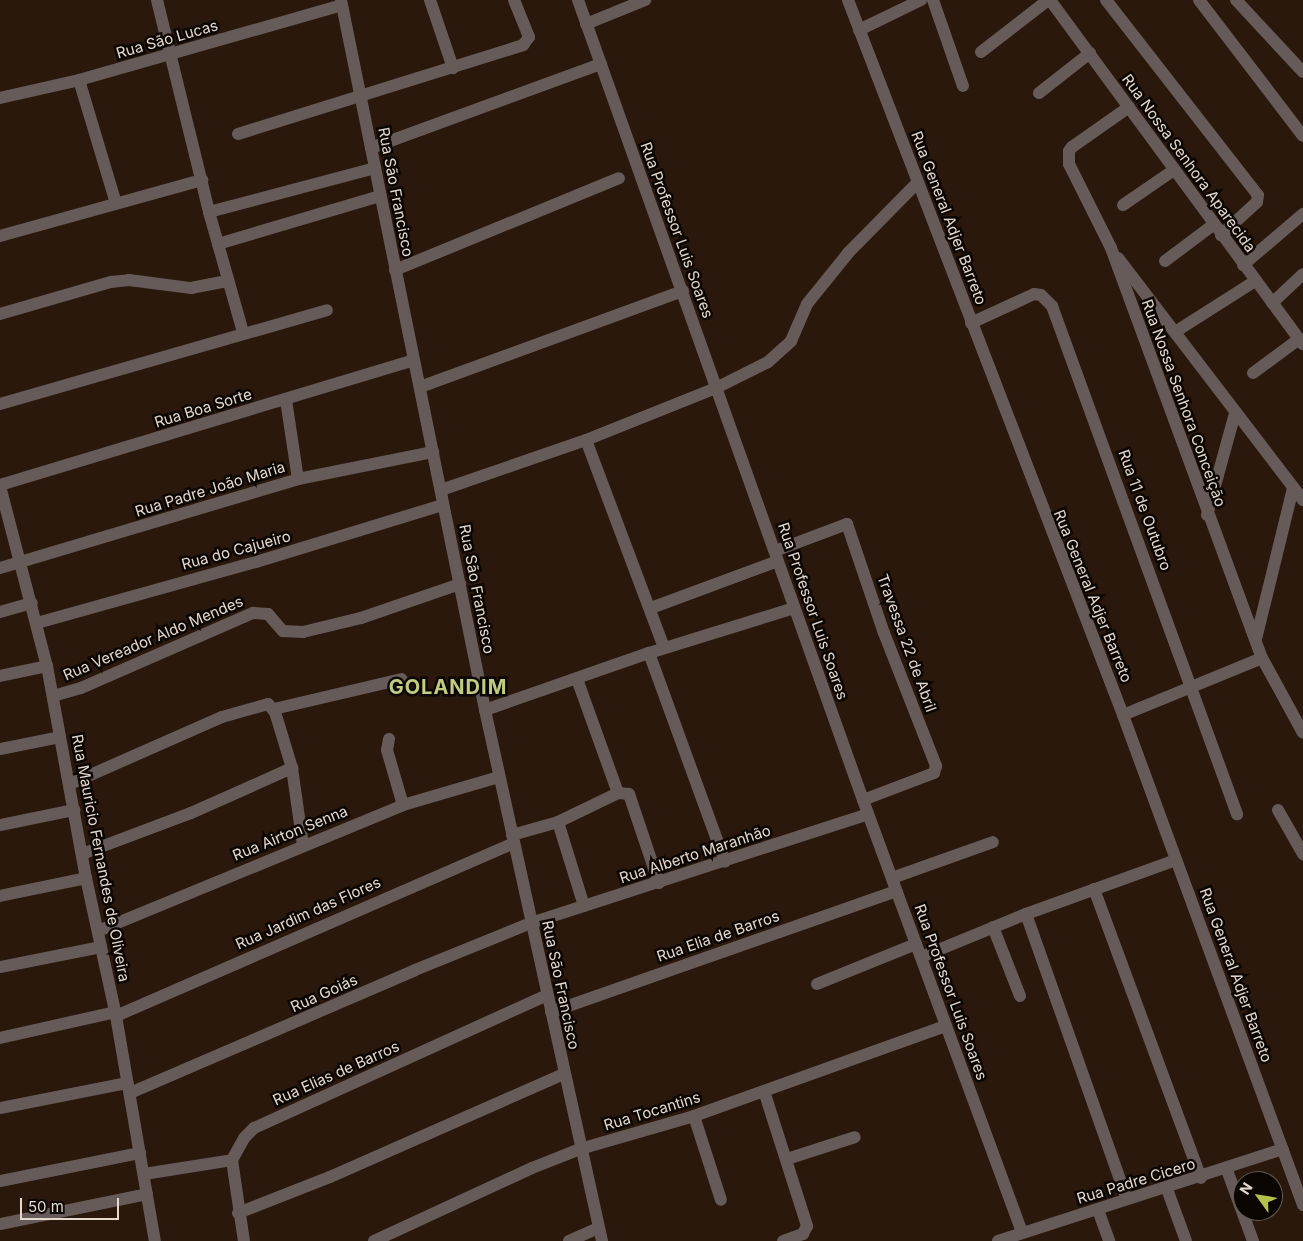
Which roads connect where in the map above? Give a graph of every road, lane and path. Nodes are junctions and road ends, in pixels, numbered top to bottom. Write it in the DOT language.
graph roads {
  1 [pos="157,0"];
  2 [pos="430,0"];
  3 [pos="514,0"];
  4 [pos="578,0"];
  5 [pos="645,0"];
  6 [pos="848,0"];
  7 [pos="921,0"];
  8 [pos="933,0"];
  9 [pos="1049,0"];
  10 [pos="1106,0"];
  11 [pos="1199,0"];
  12 [pos="1236,0"];
  13 [pos="341,2"];
  14 [pos="586,24"];
  15 [pos="859,30"];
  16 [pos="981,52"];
  17 [pos="1090,53"];
  18 [pos="172,55"];
  19 [pos="601,64"];
  20 [pos="453,68"];
  21 [pos="1303,72"];
  22 [pos="79,80"];
  23 [pos="963,86"];
  24 [pos="1039,93"];
  25 [pos="362,97"];
  26 [pos="0,98"];
  27 [pos="1129,107"];
  28 [pos="238,134"];
  29 [pos="1303,136"];
  30 [pos="371,148"];
  31 [pos="375,168"];
  32 [pos="1174,170"];
  33 [pos="619,178"];
  34 [pos="202,180"];
  35 [pos="918,182"];
  36 [pos="380,196"];
  37 [pos="116,203"];
  38 [pos="1124,205"];
  39 [pos="209,212"];
  40 [pos="1303,214"];
  41 [pos="1217,230"];
  42 [pos="0,236"];
  43 [pos="218,244"];
  44 [pos="1111,248"];
  45 [pos="1165,260"];
  46 [pos="1243,265"];
  47 [pos="395,270"];
  48 [pos="1303,274"];
  49 [pos="228,281"];
  50 [pos="1255,281"];
  51 [pos="683,292"];
  52 [pos="1272,303"];
  53 [pos="326,310"];
  54 [pos="0,314"];
  55 [pos="971,323"];
  56 [pos="243,332"];
  57 [pos="1175,332"];
  58 [pos="1301,342"];
  59 [pos="414,360"];
  60 [pos="1253,373"];
  61 [pos="420,387"];
  62 [pos="716,388"];
  63 [pos="286,400"];
  64 [pos="0,404"];
  65 [pos="1235,413"];
  66 [pos="586,440"];
  67 [pos="433,452"];
  68 [pos="298,479"];
  69 [pos="0,485"];
  70 [pos="1293,488"];
  71 [pos="441,490"];
  72 [pos="1303,500"];
  73 [pos="444,505"];
  74 [pos="1207,515"];
  75 [pos="777,556"];
  76 [pos="18,563"];
  77 [pos="0,568"];
  78 [pos="460,584"];
  79 [pos="32,602"];
  80 [pos="651,608"];
  81 [pos="794,608"];
  82 [pos="0,612"];
  83 [pos="37,622"];
  84 [pos="1256,639"];
  85 [pos="664,648"];
  86 [pos="649,653"];
  87 [pos="1262,658"];
  88 [pos="47,666"];
  89 [pos="0,676"];
  90 [pos="402,679"];
  91 [pos="578,679"];
  92 [pos="1192,685"];
  93 [pos="53,696"];
  94 [pos="274,709"];
  95 [pos="485,710"];
  96 [pos="1123,715"];
  97 [pos="1303,733"];
  98 [pos="60,737"];
  99 [pos="389,739"];
  100 [pos="0,749"];
  101 [pos="292,768"];
  102 [pos="499,777"];
  103 [pos="70,784"];
  104 [pos="618,793"];
  105 [pos="863,800"];
  106 [pos="403,806"];
  107 [pos="74,810"];
  108 [pos="1278,810"];
  109 [pos="868,814"];
  110 [pos="1237,814"];
  111 [pos="558,822"];
  112 [pos="0,825"];
  113 [pos="513,839"];
  114 [pos="993,842"];
  115 [pos="303,845"];
  116 [pos="82,854"];
  117 [pos="1303,854"];
  118 [pos="1176,860"];
  119 [pos="725,862"];
  120 [pos="86,878"];
  121 [pos="892,878"];
  122 [pos="659,883"];
  123 [pos="1094,889"];
  124 [pos="896,891"];
  125 [pos="0,896"];
  126 [pos="584,906"];
  127 [pos="1026,914"];
  128 [pos="531,924"];
  129 [pos="994,927"];
  130 [pos="98,930"];
  131 [pos="916,944"];
  132 [pos="101,947"];
  133 [pos="921,957"];
  134 [pos="0,967"];
  135 [pos="817,984"];
  136 [pos="547,995"];
  137 [pos="1020,996"];
  138 [pos="551,1012"];
  139 [pos="116,1014"];
  140 [pos="945,1026"];
  141 [pos="0,1038"];
  142 [pos="564,1074"];
  143 [pos="129,1088"];
  144 [pos="764,1091"];
  145 [pos="0,1108"];
  146 [pos="694,1116"];
  147 [pos="855,1137"];
  148 [pos="580,1149"];
  149 [pos="1283,1149"];
  150 [pos="140,1153"];
  151 [pos="232,1160"];
  152 [pos="787,1160"];
  153 [pos="1227,1170"];
  154 [pos="144,1174"];
  155 [pos="1201,1178"];
  156 [pos="0,1181"];
  157 [pos="1167,1189"];
  158 [pos="147,1194"];
  159 [pos="1127,1199"];
  160 [pos="721,1200"];
  161 [pos="1303,1205"];
  162 [pos="1098,1210"];
  163 [pos="238,1213"];
  164 [pos="0,1224"];
  165 [pos="1022,1232"];
  166 [pos="600,1235"];
  167 [pos="155,1241"];
  168 [pos="244,1241"];
  169 [pos="374,1241"];
  170 [pos="569,1241"];
  171 [pos="783,1241"];
  172 [pos="998,1241"];
  173 [pos="1109,1241"];
  174 [pos="1186,1241"];
  175 [pos="1253,1241"];
  1 -- 18 [label="street"];
  2 -- 20 [label="street"];
  3 -- 20 [label="street"];
  4 -- 14 [label="street, Rua Professor Luis Soares"];
  5 -- 14 [label="street"];
  6 -- 15 [label="street, Rua General Adjer Barreto"];
  7 -- 15 [label="street"];
  8 -- 23 [label="street"];
  9 -- 16 [label="street"];
  9 -- 17 [label="street, Rua Nossa Senhora Aparecida"];
  10 -- 41 [label="street"];
  11 -- 29 [label="street"];
  12 -- 21 [label="street"];
  13 -- 18 [label="street, Rua São Lucas"];
  13 -- 25 [label="street, Rua São Francisco"];
  14 -- 19 [label="street, Rua Professor Luis Soares"];
  15 -- 35 [label="street, Rua General Adjer Barreto"];
  17 -- 24 [label="street"];
  17 -- 27 [label="street, Rua Nossa Senhora Aparecida"];
  18 -- 22 [label="street, Rua São Lucas"];
  18 -- 34 [label="street"];
  19 -- 30 [label="street"];
  19 -- 51 [label="street, Rua Professor Luis Soares"];
  20 -- 25 [label="street"];
  22 -- 26 [label="street, Rua São Lucas"];
  22 -- 37 [label="street"];
  25 -- 28 [label="street"];
  25 -- 30 [label="street, Rua São Francisco"];
  27 -- 32 [label="street, Rua Nossa Senhora Aparecida"];
  27 -- 44 [label="street, Rua Nossa Senhora Conceição"];
  30 -- 31 [label="street, Rua São Francisco"];
  31 -- 36 [label="street, Rua São Francisco"];
  31 -- 39 [label="street"];
  32 -- 38 [label="street"];
  32 -- 41 [label="street, Rua Nossa Senhora Aparecida"];
  33 -- 47 [label="street"];
  34 -- 37 [label="street"];
  34 -- 39 [label="street"];
  35 -- 55 [label="street, Rua General Adjer Barreto"];
  35 -- 62 [label="street"];
  36 -- 43 [label="street"];
  36 -- 47 [label="street, Rua São Francisco"];
  37 -- 42 [label="street"];
  39 -- 43 [label="street"];
  40 -- 46 [label="street"];
  41 -- 45 [label="street"];
  41 -- 46 [label="street, Rua Nossa Senhora Aparecida"];
  43 -- 49 [label="street"];
  44 -- 57 [label="street"];
  44 -- 74 [label="street, Rua Nossa Senhora Conceição"];
  46 -- 50 [label="street, Rua Nossa Senhora Aparecida"];
  47 -- 59 [label="street, Rua São Francisco"];
  48 -- 52 [label="street"];
  49 -- 54 [label="street"];
  49 -- 56 [label="street"];
  50 -- 52 [label="street, Rua Nossa Senhora Aparecida"];
  50 -- 57 [label="street"];
  51 -- 61 [label="street"];
  51 -- 62 [label="street, Rua Professor Luis Soares"];
  52 -- 58 [label="street, Rua Nossa Senhora Aparecida"];
  53 -- 56 [label="street"];
  55 -- 92 [label="street, Rua 11 de Outubro"];
  55 -- 96 [label="street, Rua General Adjer Barreto"];
  56 -- 64 [label="street"];
  57 -- 65 [label="street"];
  58 -- 60 [label="street"];
  59 -- 61 [label="street, Rua São Francisco"];
  59 -- 63 [label="street, Rua Boa Sorte"];
  61 -- 67 [label="street, Rua São Francisco"];
  62 -- 66 [label="street"];
  62 -- 75 [label="street, Rua Professor Luis Soares"];
  63 -- 68 [label="street"];
  63 -- 69 [label="street, Rua Boa Sorte"];
  65 -- 70 [label="street"];
  65 -- 74 [label="street"];
  66 -- 71 [label="street"];
  66 -- 80 [label="street"];
  67 -- 68 [label="street, Rua Padre João Maria"];
  67 -- 71 [label="street, Rua São Francisco"];
  68 -- 76 [label="street, Rua Padre João Maria"];
  69 -- 76 [label="street, Rua Mauricio Fernandes de Oliveira"];
  70 -- 72 [label="street"];
  70 -- 84 [label="street"];
  71 -- 73 [label="street, Rua São Francisco"];
  73 -- 78 [label="street, Rua São Francisco"];
  73 -- 83 [label="street, Rua do Cajueiro"];
  74 -- 84 [label="street, Rua Nossa Senhora Conceição"];
  75 -- 80 [label="street"];
  75 -- 81 [label="street, Rua Professor Luis Soares"];
  75 -- 105 [label="street, Travessa 22 de Abril"];
  76 -- 77 [label="street, Rua Padre João Maria"];
  76 -- 79 [label="street, Rua Mauricio Fernandes de Oliveira"];
  78 -- 93 [label="street, Rua Vereador Aldo Mendes"];
  78 -- 95 [label="street, Rua São Francisco"];
  79 -- 82 [label="street"];
  79 -- 83 [label="street, Rua Mauricio Fernandes de Oliveira"];
  80 -- 85 [label="street"];
  81 -- 85 [label="street"];
  81 -- 105 [label="street, Rua Professor Luis Soares"];
  83 -- 88 [label="street, Rua Mauricio Fernandes de Oliveira"];
  84 -- 87 [label="street, Rua Nossa Senhora Conceição"];
  85 -- 86 [label="street"];
  86 -- 91 [label="street"];
  86 -- 119 [label="street"];
  87 -- 92 [label="street"];
  87 -- 97 [label="street, Rua Nossa Senhora Conceição"];
  88 -- 89 [label="street"];
  88 -- 93 [label="street, Rua Mauricio Fernandes de Oliveira"];
  90 -- 94 [label="street"];
  91 -- 95 [label="street"];
  91 -- 104 [label="street"];
  92 -- 96 [label="street"];
  92 -- 110 [label="street, Rua 11 de Outubro"];
  93 -- 98 [label="street, Rua Mauricio Fernandes de Oliveira"];
  94 -- 101 [label="street"];
  94 -- 103 [label="street"];
  95 -- 102 [label="street, Rua São Francisco"];
  96 -- 118 [label="street, Rua General Adjer Barreto"];
  98 -- 100 [label="street"];
  98 -- 103 [label="street, Rua Mauricio Fernandes de Oliveira"];
  99 -- 106 [label="street"];
  101 -- 115 [label="street"];
  101 -- 116 [label="street"];
  102 -- 106 [label="street, Rua Airton Senna"];
  102 -- 113 [label="street, Rua São Francisco"];
  103 -- 107 [label="street, Rua Mauricio Fernandes de Oliveira"];
  104 -- 111 [label="street, Rua Jardim das Flores"];
  104 -- 122 [label="street"];
  105 -- 109 [label="street, Rua Professor Luis Soares"];
  106 -- 115 [label="street, Rua Airton Senna"];
  107 -- 112 [label="street"];
  107 -- 116 [label="street, Rua Mauricio Fernandes de Oliveira"];
  108 -- 117 [label="street"];
  109 -- 119 [label="street, Rua Alberto Maranhão"];
  109 -- 121 [label="street, Rua Professor Luis Soares"];
  111 -- 113 [label="street, Rua Jardim das Flores"];
  111 -- 126 [label="street"];
  113 -- 128 [label="street, Rua São Francisco"];
  113 -- 139 [label="street, Rua Jardim das Flores"];
  114 -- 121 [label="street"];
  115 -- 130 [label="street, Rua Airton Senna"];
  116 -- 120 [label="street, Rua Mauricio Fernandes de Oliveira"];
  118 -- 123 [label="street"];
  118 -- 149 [label="street, Rua General Adjer Barreto"];
  119 -- 122 [label="street, Rua Alberto Maranhão"];
  120 -- 125 [label="street"];
  120 -- 130 [label="street, Rua Mauricio Fernandes de Oliveira"];
  121 -- 124 [label="street, Rua Professor Luis Soares"];
  122 -- 126 [label="street, Rua Alberto Maranhão"];
  123 -- 127 [label="street"];
  123 -- 155 [label="street"];
  124 -- 131 [label="street, Rua Professor Luis Soares"];
  124 -- 138 [label="street, Rua Elia de Barros"];
  126 -- 128 [label="street, Rua Alberto Maranhão"];
  127 -- 129 [label="street"];
  127 -- 159 [label="street"];
  128 -- 136 [label="street, Rua São Francisco"];
  128 -- 143 [label="street, Rua Goiás"];
  129 -- 133 [label="street"];
  129 -- 137 [label="street"];
  130 -- 132 [label="street, Rua Mauricio Fernandes de Oliveira"];
  131 -- 133 [label="street, Rua Professor Luis Soares"];
  131 -- 135 [label="street"];
  132 -- 134 [label="street"];
  132 -- 139 [label="street, Rua Mauricio Fernandes de Oliveira"];
  133 -- 140 [label="street, Rua Professor Luis Soares"];
  136 -- 138 [label="street, Rua São Francisco"];
  136 -- 151 [label="street, Rua Elias de Barros"];
  138 -- 142 [label="street, Rua São Francisco"];
  139 -- 141 [label="street, Rua Jardim das Flores"];
  139 -- 143 [label="street, Rua Mauricio Fernandes de Oliveira"];
  140 -- 144 [label="street, Rua Tocantins"];
  140 -- 165 [label="street, Rua Professor Luis Soares"];
  142 -- 148 [label="street, Rua São Francisco"];
  142 -- 163 [label="street"];
  143 -- 145 [label="street, Rua Goiás"];
  143 -- 150 [label="street, Rua Mauricio Fernandes de Oliveira"];
  144 -- 146 [label="street, Rua Tocantins"];
  144 -- 152 [label="street"];
  146 -- 148 [label="street, Rua Tocantins"];
  146 -- 160 [label="street"];
  147 -- 152 [label="street"];
  148 -- 166 [label="street, Rua São Francisco"];
  148 -- 169 [label="street, Rua Tocantins"];
  149 -- 153 [label="street, Rua Padre Cicero"];
  149 -- 161 [label="street, Rua General Adjer Barreto"];
  150 -- 154 [label="street, Rua Mauricio Fernandes de Oliveira"];
  150 -- 156 [label="street"];
  151 -- 154 [label="street"];
  151 -- 163 [label="street"];
  152 -- 171 [label="street"];
  153 -- 155 [label="street, Rua Padre Cicero"];
  153 -- 175 [label="street"];
  154 -- 158 [label="street, Rua Mauricio Fernandes de Oliveira"];
  155 -- 157 [label="street, Rua Padre Cicero"];
  157 -- 159 [label="street, Rua Padre Cicero"];
  157 -- 174 [label="street"];
  158 -- 164 [label="street"];
  158 -- 167 [label="street, Rua Mauricio Fernandes de Oliveira"];
  159 -- 162 [label="street, Rua Padre Cicero"];
  162 -- 165 [label="street, Rua Padre Cicero"];
  162 -- 173 [label="street"];
  163 -- 168 [label="street"];
  165 -- 172 [label="street, Rua Padre Cicero"];
  166 -- 170 [label="street"];
}
